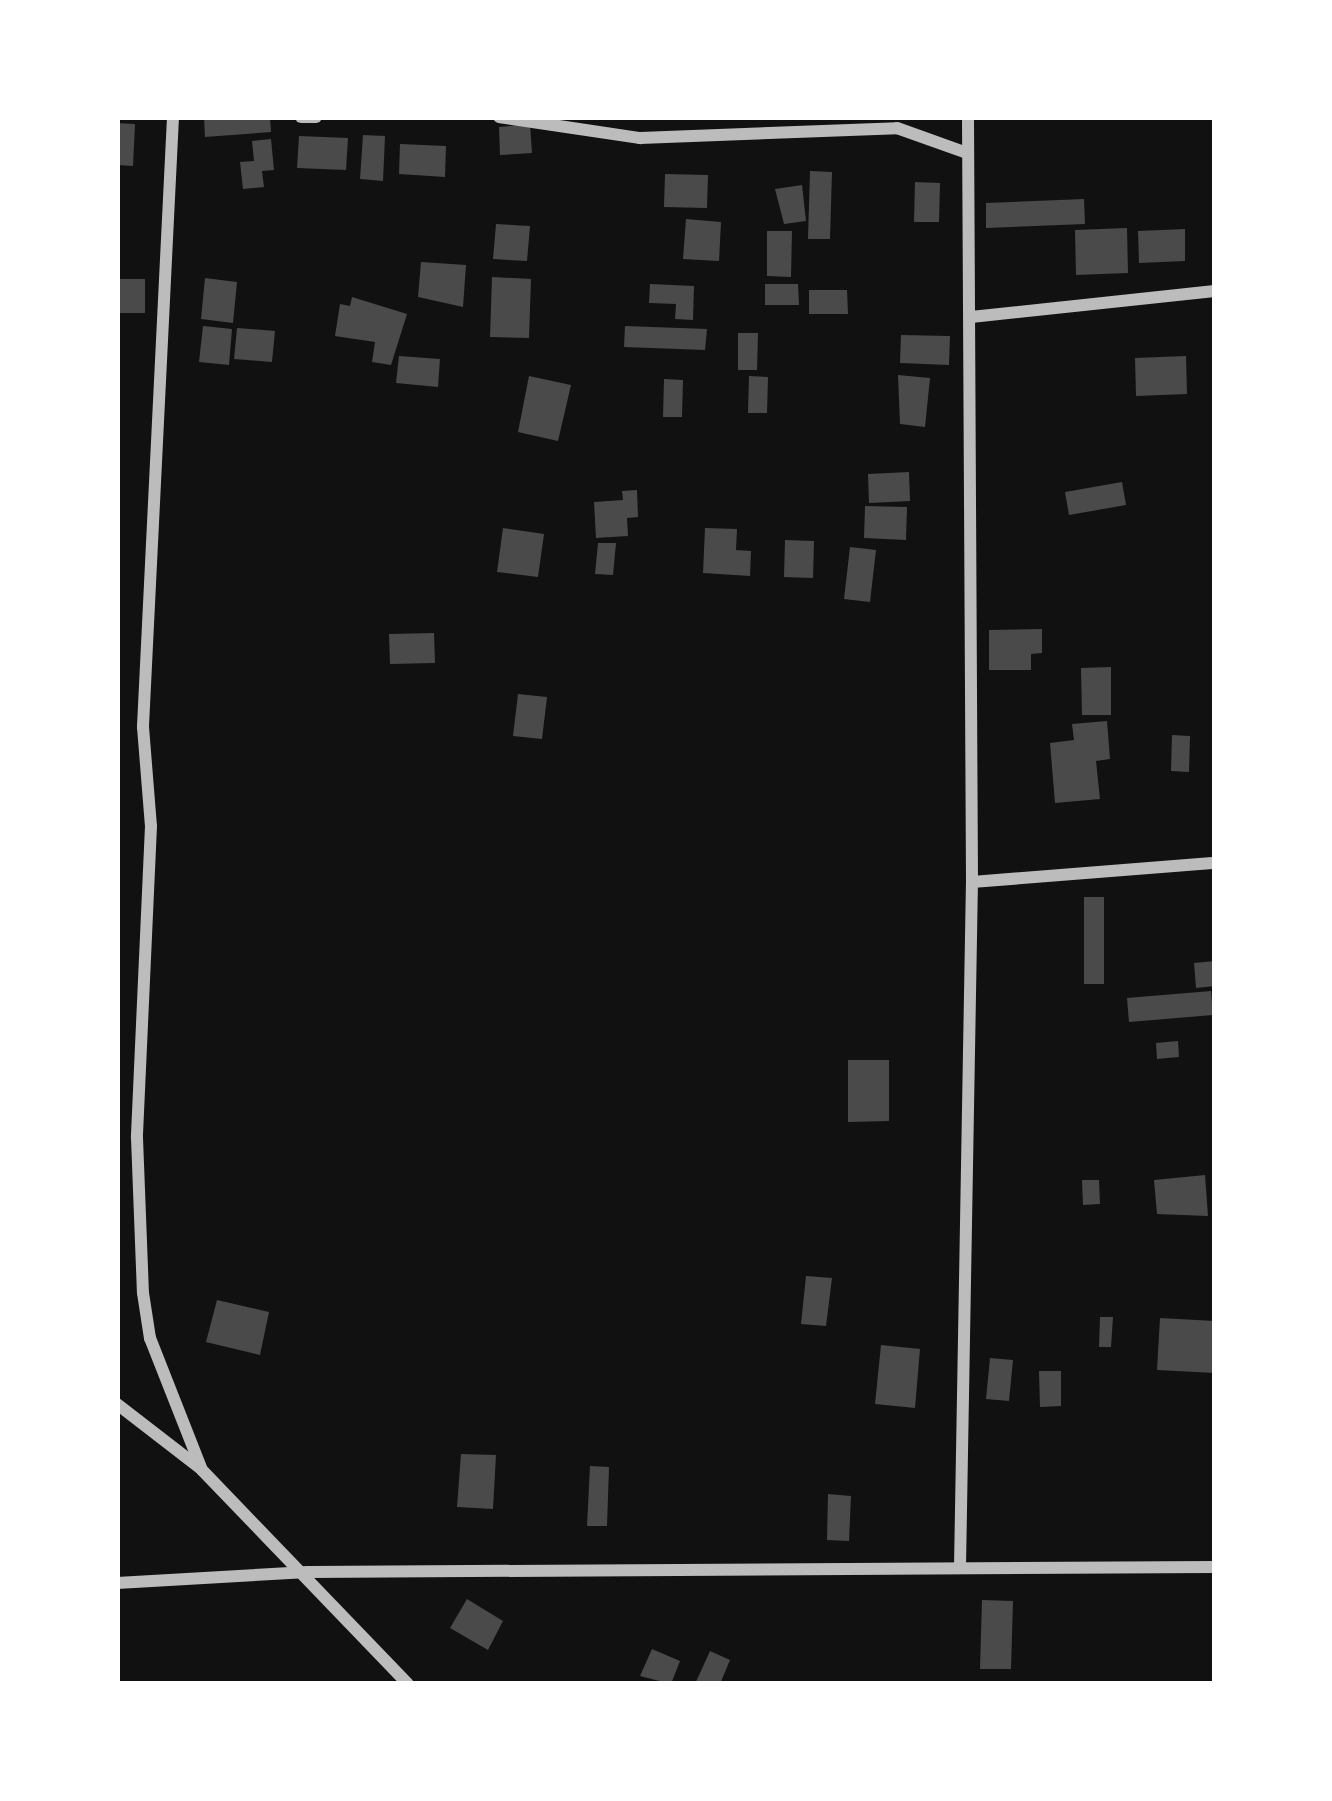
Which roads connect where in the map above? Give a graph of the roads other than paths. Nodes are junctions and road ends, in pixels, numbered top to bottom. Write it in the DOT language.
graph roads {
  1 [pos="173,117"];
  2 [pos="301,117"];
  3 [pos="316,117"];
  4 [pos="499,117"];
  5 [pos="968,117"];
  6 [pos="964,152"];
  7 [pos="1215,291"];
  8 [pos="971,317"];
  9 [pos="1215,863"];
  10 [pos="972,882"];
  11 [pos="117,1404"];
  12 [pos="202,1470"];
  13 [pos="960,1567"];
  14 [pos="1215,1567"];
  15 [pos="308,1572"];
  16 [pos="117,1583"];
  17 [pos="408,1684"];
  1 -- 12 [label="street"];
  2 -- 3 [label="street"];
  4 -- 6 [label="street"];
  5 -- 6 [label="street"];
  6 -- 8 [label="street"];
  7 -- 8 [label="street"];
  8 -- 10 [label="street"];
  9 -- 10 [label="street"];
  10 -- 13 [label="street"];
  11 -- 12 [label="street"];
  12 -- 15 [label="street"];
  13 -- 14 [label="street"];
  13 -- 15 [label="street"];
  15 -- 16 [label="street"];
  15 -- 17 [label="street"];
}
